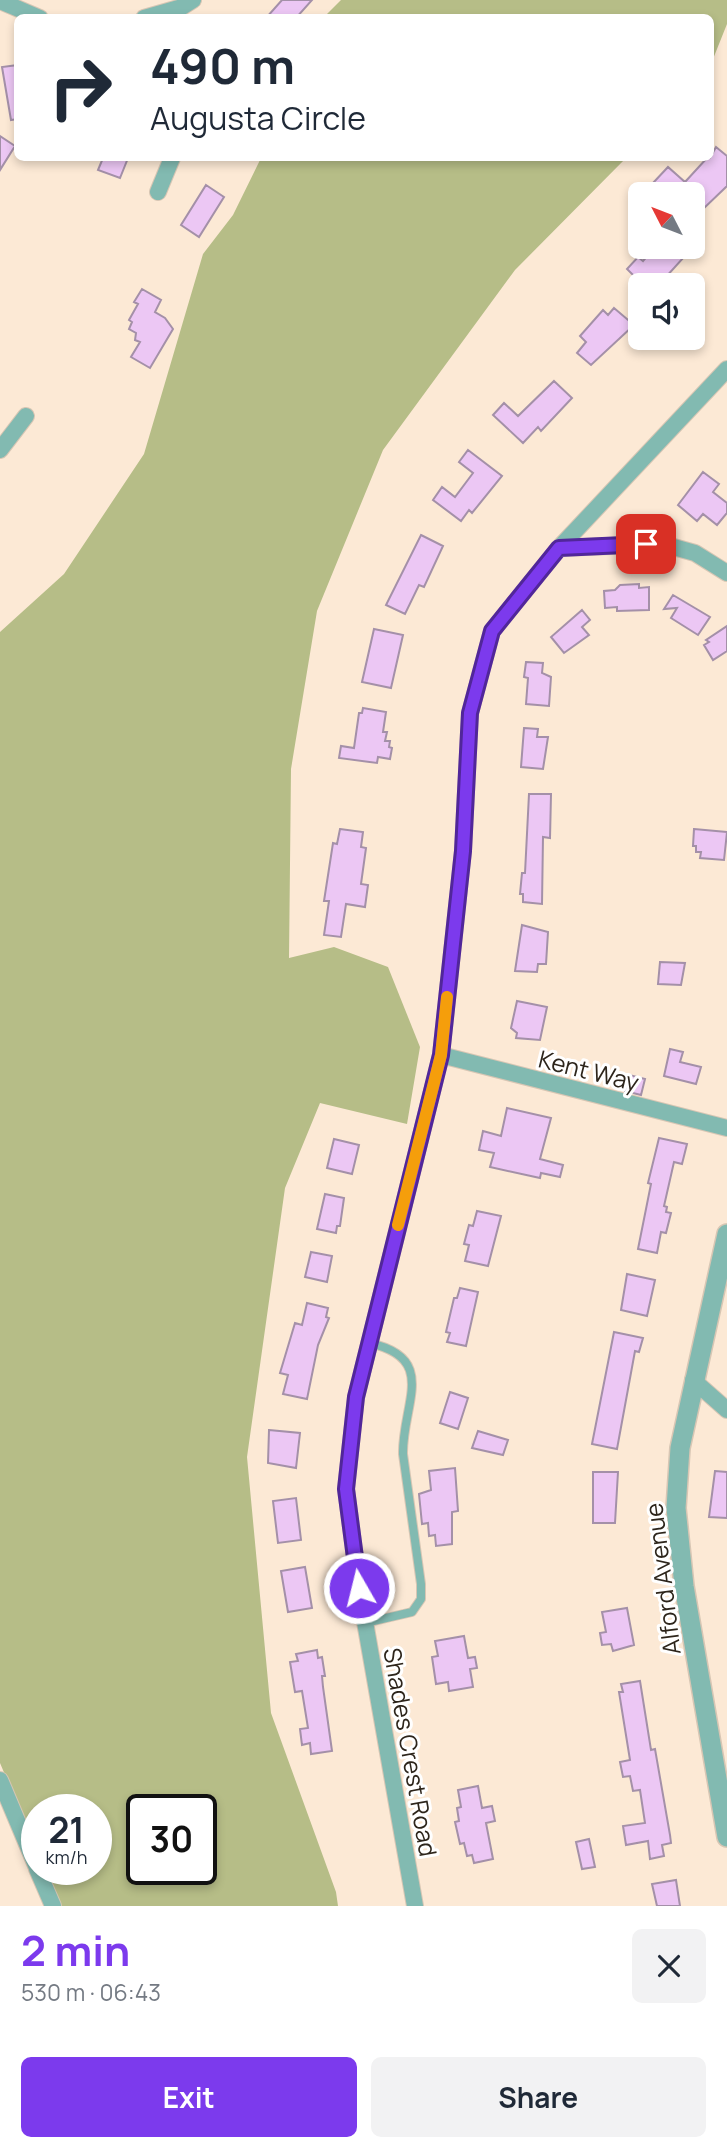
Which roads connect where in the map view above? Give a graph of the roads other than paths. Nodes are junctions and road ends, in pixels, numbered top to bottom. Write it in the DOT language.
graph roads {
  1 [pos="0,1"];
  2 [pos="187,8"];
  3 [pos="31,14"];
  4 [pos="161,14"];
  5 [pos="171,161"];
  6 [pos="159,192"];
  7 [pos="727,369"];
  8 [pos="26,416"];
  9 [pos="0,450"];
  10 [pos="559,548"];
  11 [pos="727,573"];
  12 [pos="441,1055"];
  13 [pos="727,1128"];
  14 [pos="727,1234"];
  15 [pos="369,1343"];
  16 [pos="694,1380"];
  17 [pos="727,1410"];
  18 [pos="365,1623"];
  19 [pos="0,1780"];
  20 [pos="21,1831"];
  21 [pos="727,1836"];
  22 [pos="44,1885"];
  23 [pos="53,1906"];
  24 [pos="415,1906"];
  1 -- 3 [label="street"];
  2 -- 4 [label="street"];
  5 -- 6 [label="street"];
  7 -- 10 [label="street, Shades Crest Road"];
  8 -- 9 [label="street"];
  10 -- 11 [label="street"];
  10 -- 12 [label="street, Shades Crest Road"];
  12 -- 13 [label="street, Kent Way"];
  12 -- 15 [label="street, Shades Crest Road"];
  14 -- 16 [label="street, Alford Avenue"];
  15 -- 18 [label="street, Shades Crest Road"];
  15 -- 18 [label="lane"];
  16 -- 17 [label="street"];
  16 -- 21 [label="street, Alford Avenue"];
  18 -- 24 [label="street, Shades Crest Road"];
  19 -- 20 [label="street"];
  22 -- 23 [label="street"];
}
